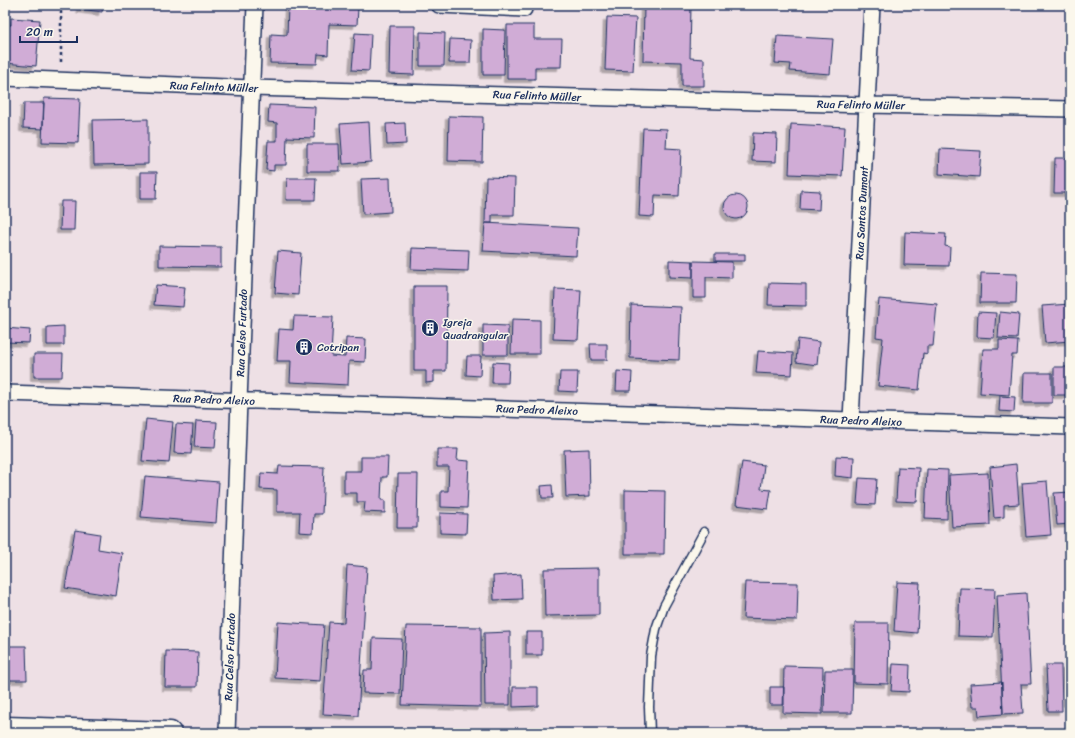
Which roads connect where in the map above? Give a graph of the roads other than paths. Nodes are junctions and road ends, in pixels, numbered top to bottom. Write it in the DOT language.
graph roads {
  1 [pos="256,5"];
  2 [pos="439,5"];
  3 [pos="872,5"];
  4 [pos="524,9"];
  5 [pos="5,78"];
  6 [pos="252,88"];
  7 [pos="867,105"];
  8 [pos="1070,109"];
  9 [pos="5,393"];
  10 [pos="239,401"];
  11 [pos="851,420"];
  12 [pos="1070,427"];
  13 [pos="704,532"];
  14 [pos="5,728"];
  15 [pos="170,733"];
  16 [pos="227,733"];
  17 [pos="650,733"];
  1 -- 6 [label="street, Rua Celso Furtado"];
  2 -- 4 [label="street"];
  3 -- 7 [label="street, Rua Santos Dumont"];
  5 -- 6 [label="street, Rua Felinto Müller"];
  6 -- 7 [label="street, Rua Felinto Müller"];
  6 -- 10 [label="street, Rua Celso Furtado"];
  7 -- 8 [label="street, Rua Felinto Müller"];
  7 -- 11 [label="street, Rua Santos Dumont"];
  9 -- 10 [label="street, Rua Pedro Aleixo"];
  10 -- 11 [label="street, Rua Pedro Aleixo"];
  10 -- 16 [label="street, Rua Celso Furtado"];
  11 -- 12 [label="street, Rua Pedro Aleixo"];
  13 -- 17 [label="lane"];
  14 -- 15 [label="highway"];
}
